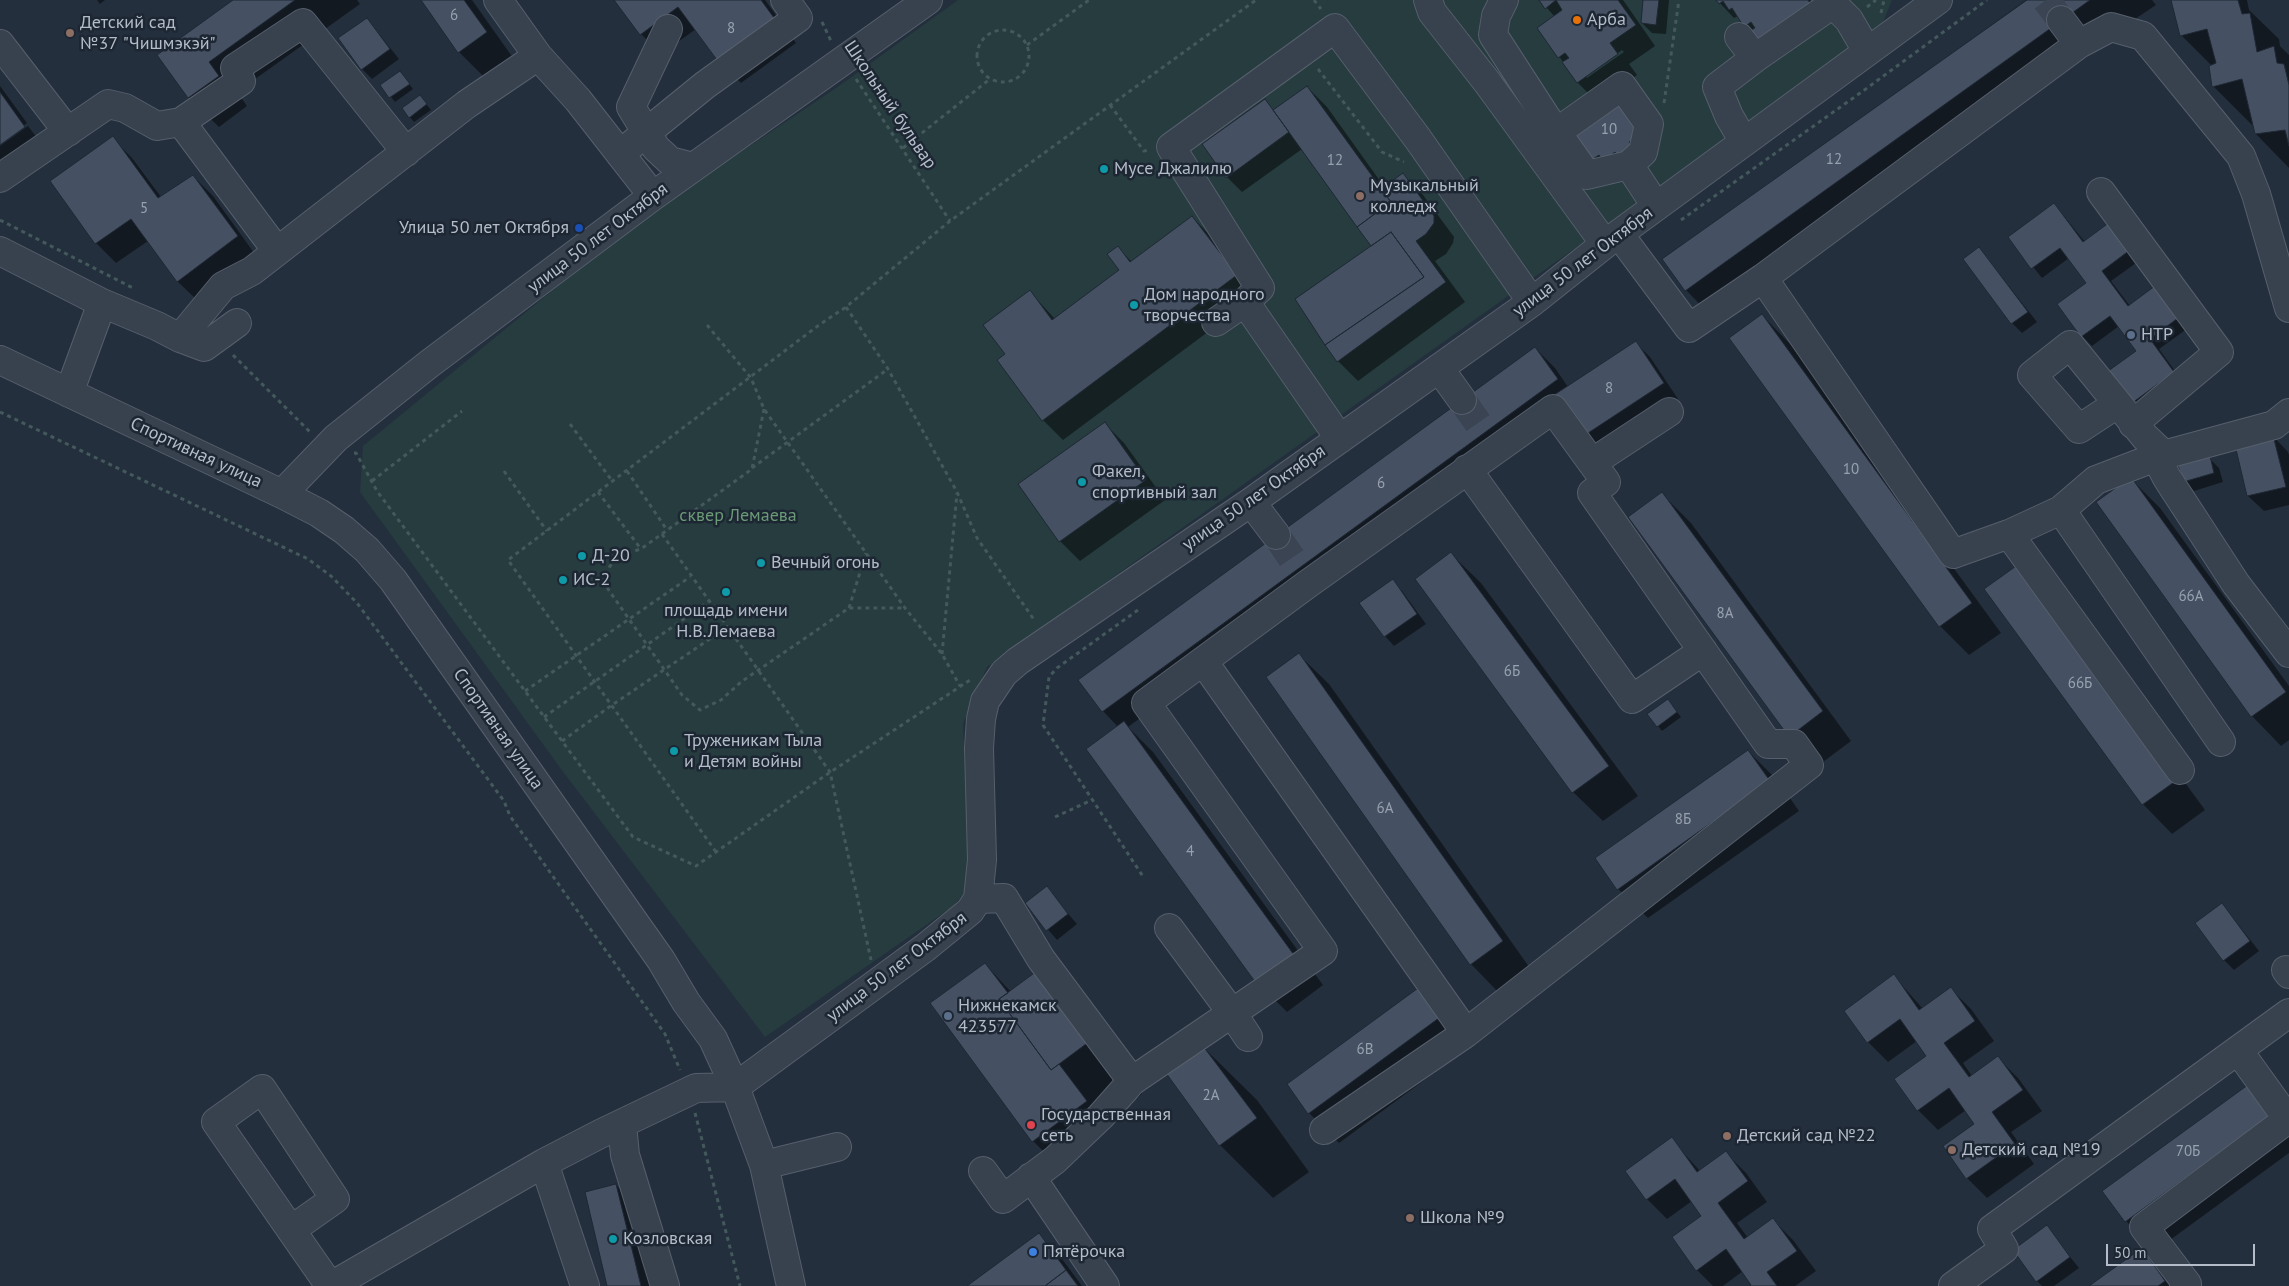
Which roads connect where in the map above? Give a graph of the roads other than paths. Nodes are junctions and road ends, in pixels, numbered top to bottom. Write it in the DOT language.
graph roads {
  1 [pos="498,0"];
  2 [pos="785,0"];
  3 [pos="1428,0"];
  4 [pos="1504,0"];
  5 [pos="1938,0"];
  6 [pos="922,2"];
  7 [pos="1832,2"];
  8 [pos="2061,20"];
  9 [pos="668,29"];
  10 [pos="0,44"];
  11 [pos="2079,44"];
  12 [pos="1867,51"];
  13 [pos="538,56"];
  14 [pos="1539,106"];
  15 [pos="181,122"];
  16 [pos="1517,122"];
  17 [pos="68,132"];
  18 [pos="647,132"];
  19 [pos="1557,132"];
  20 [pos="1744,142"];
  21 [pos="406,152"];
  22 [pos="620,154"];
  23 [pos="1629,165"];
  24 [pos="693,167"];
  25 [pos="0,178"];
  26 [pos="2100,192"];
  27 [pos="653,196"];
  28 [pos="1656,206"];
  29 [pos="1612,239"];
  30 [pos="0,251"];
  31 [pos="277,251"];
  32 [pos="1763,278"];
  33 [pos="1244,302"];
  34 [pos="1532,302"];
  35 [pos="102,303"];
  36 [pos="2289,308"];
  37 [pos="1216,322"];
  38 [pos="237,323"];
  39 [pos="180,338"];
  40 [pos="0,360"];
  41 [pos="1439,368"];
  42 [pos="69,393"];
  43 [pos="1462,400"];
  44 [pos="1669,412"];
  45 [pos="2289,413"];
  46 [pos="1340,439"];
  47 [pos="2160,456"];
  48 [pos="1593,462"];
  49 [pos="1467,469"];
  50 [pos="282,494"];
  51 [pos="1251,502"];
  52 [pos="2061,510"];
  53 [pos="2009,534"];
  54 [pos="1276,535"];
  55 [pos="1703,651"];
  56 [pos="2289,653"];
  57 [pos="1203,661"];
  58 [pos="2220,742"];
  59 [pos="2180,770"];
  60 [pos="978,899"];
  61 [pos="1169,928"];
  62 [pos="1232,1013"];
  63 [pos="2289,1013"];
  64 [pos="1466,1033"];
  65 [pos="1248,1037"];
  66 [pos="2238,1050"];
  67 [pos="1132,1081"];
  68 [pos="735,1087"];
  69 [pos="2288,1120"];
  70 [pos="622,1124"];
  71 [pos="1324,1130"];
  72 [pos="837,1147"];
  73 [pos="544,1163"];
  74 [pos="764,1166"];
  75 [pos="983,1171"];
  76 [pos="1031,1177"];
  77 [pos="291,1230"];
  78 [pos="330,1286"];
  79 [pos="585,1286"];
  80 [pos="665,1286"];
  81 [pos="791,1286"];
  82 [pos="1105,1286"];
  83 [pos="1954,1286"];
  84 [pos="2184,1286"];
  1 -- 13 [label="street"];
  2 -- 18 [label="street"];
  3 -- 16 [label="street"];
  4 -- 14 [label="street"];
  5 -- 12 [label="street, улица 50 лет Октября"];
  6 -- 24 [label="street, улица 50 лет Октября"];
  7 -- 12 [label="street"];
  7 -- 20 [label="street"];
  8 -- 11 [label="street"];
  9 -- 18 [label="street"];
  10 -- 17 [label="street"];
  11 -- 32 [label="street"];
  11 -- 36 [label="street"];
  12 -- 20 [label="street, улица 50 лет Октября"];
  13 -- 21 [label="street"];
  13 -- 22 [label="street"];
  14 -- 16 [label="street"];
  14 -- 19 [label="street"];
  15 -- 17 [label="street"];
  15 -- 21 [label="street"];
  15 -- 31 [label="street"];
  16 -- 29 [label="street"];
  17 -- 25 [label="street"];
  18 -- 22 [label="street"];
  18 -- 24 [label="street"];
  19 -- 23 [label="street"];
  19 -- 23 [label="street"];
  20 -- 28 [label="street, улица 50 лет Октября"];
  21 -- 31 [label="street"];
  22 -- 27 [label="street"];
  23 -- 28 [label="street"];
  24 -- 27 [label="street, улица 50 лет Октября"];
  26 -- 47 [label="street"];
  27 -- 50 [label="street, улица 50 лет Октября"];
  28 -- 29 [label="street, улица 50 лет Октября"];
  29 -- 32 [label="street"];
  29 -- 34 [label="street, улица 50 лет Октября"];
  30 -- 35 [label="street"];
  31 -- 39 [label="street"];
  32 -- 53 [label="street"];
  33 -- 34 [label="street"];
  33 -- 37 [label="street"];
  33 -- 46 [label="street"];
  34 -- 41 [label="street, улица 50 лет Октября"];
  35 -- 39 [label="street"];
  35 -- 42 [label="street"];
  38 -- 39 [label="street"];
  40 -- 42 [label="street, Спортивная улица"];
  41 -- 43 [label="street"];
  41 -- 46 [label="street, улица 50 лет Октября"];
  42 -- 50 [label="street, Спортивная улица"];
  44 -- 48 [label="street"];
  45 -- 47 [label="street"];
  46 -- 51 [label="street, улица 50 лет Октября"];
  47 -- 52 [label="street"];
  47 -- 56 [label="street"];
  48 -- 49 [label="street"];
  48 -- 55 [label="street"];
  49 -- 55 [label="street"];
  49 -- 57 [label="street"];
  50 -- 68 [label="street, Спортивная улица"];
  51 -- 54 [label="street"];
  51 -- 60 [label="street, улица 50 лет Октября"];
  52 -- 53 [label="street"];
  52 -- 58 [label="street"];
  53 -- 59 [label="street"];
  55 -- 64 [label="street"];
  57 -- 62 [label="street"];
  57 -- 64 [label="street"];
  60 -- 67 [label="street"];
  60 -- 68 [label="street, улица 50 лет Октября"];
  61 -- 62 [label="street"];
  62 -- 65 [label="street"];
  62 -- 67 [label="street"];
  63 -- 66 [label="street"];
  64 -- 71 [label="street"];
  66 -- 69 [label="street"];
  66 -- 83 [label="street"];
  67 -- 76 [label="street"];
  68 -- 70 [label="street"];
  68 -- 74 [label="street, Спортивная улица"];
  69 -- 84 [label="street"];
  70 -- 73 [label="street"];
  70 -- 80 [label="street"];
  72 -- 74 [label="street"];
  73 -- 78 [label="street"];
  73 -- 79 [label="street"];
  74 -- 81 [label="street, Спортивная улица"];
  75 -- 76 [label="street"];
  76 -- 82 [label="street"];
  77 -- 77 [label="street"];
  77 -- 78 [label="street"];
}
